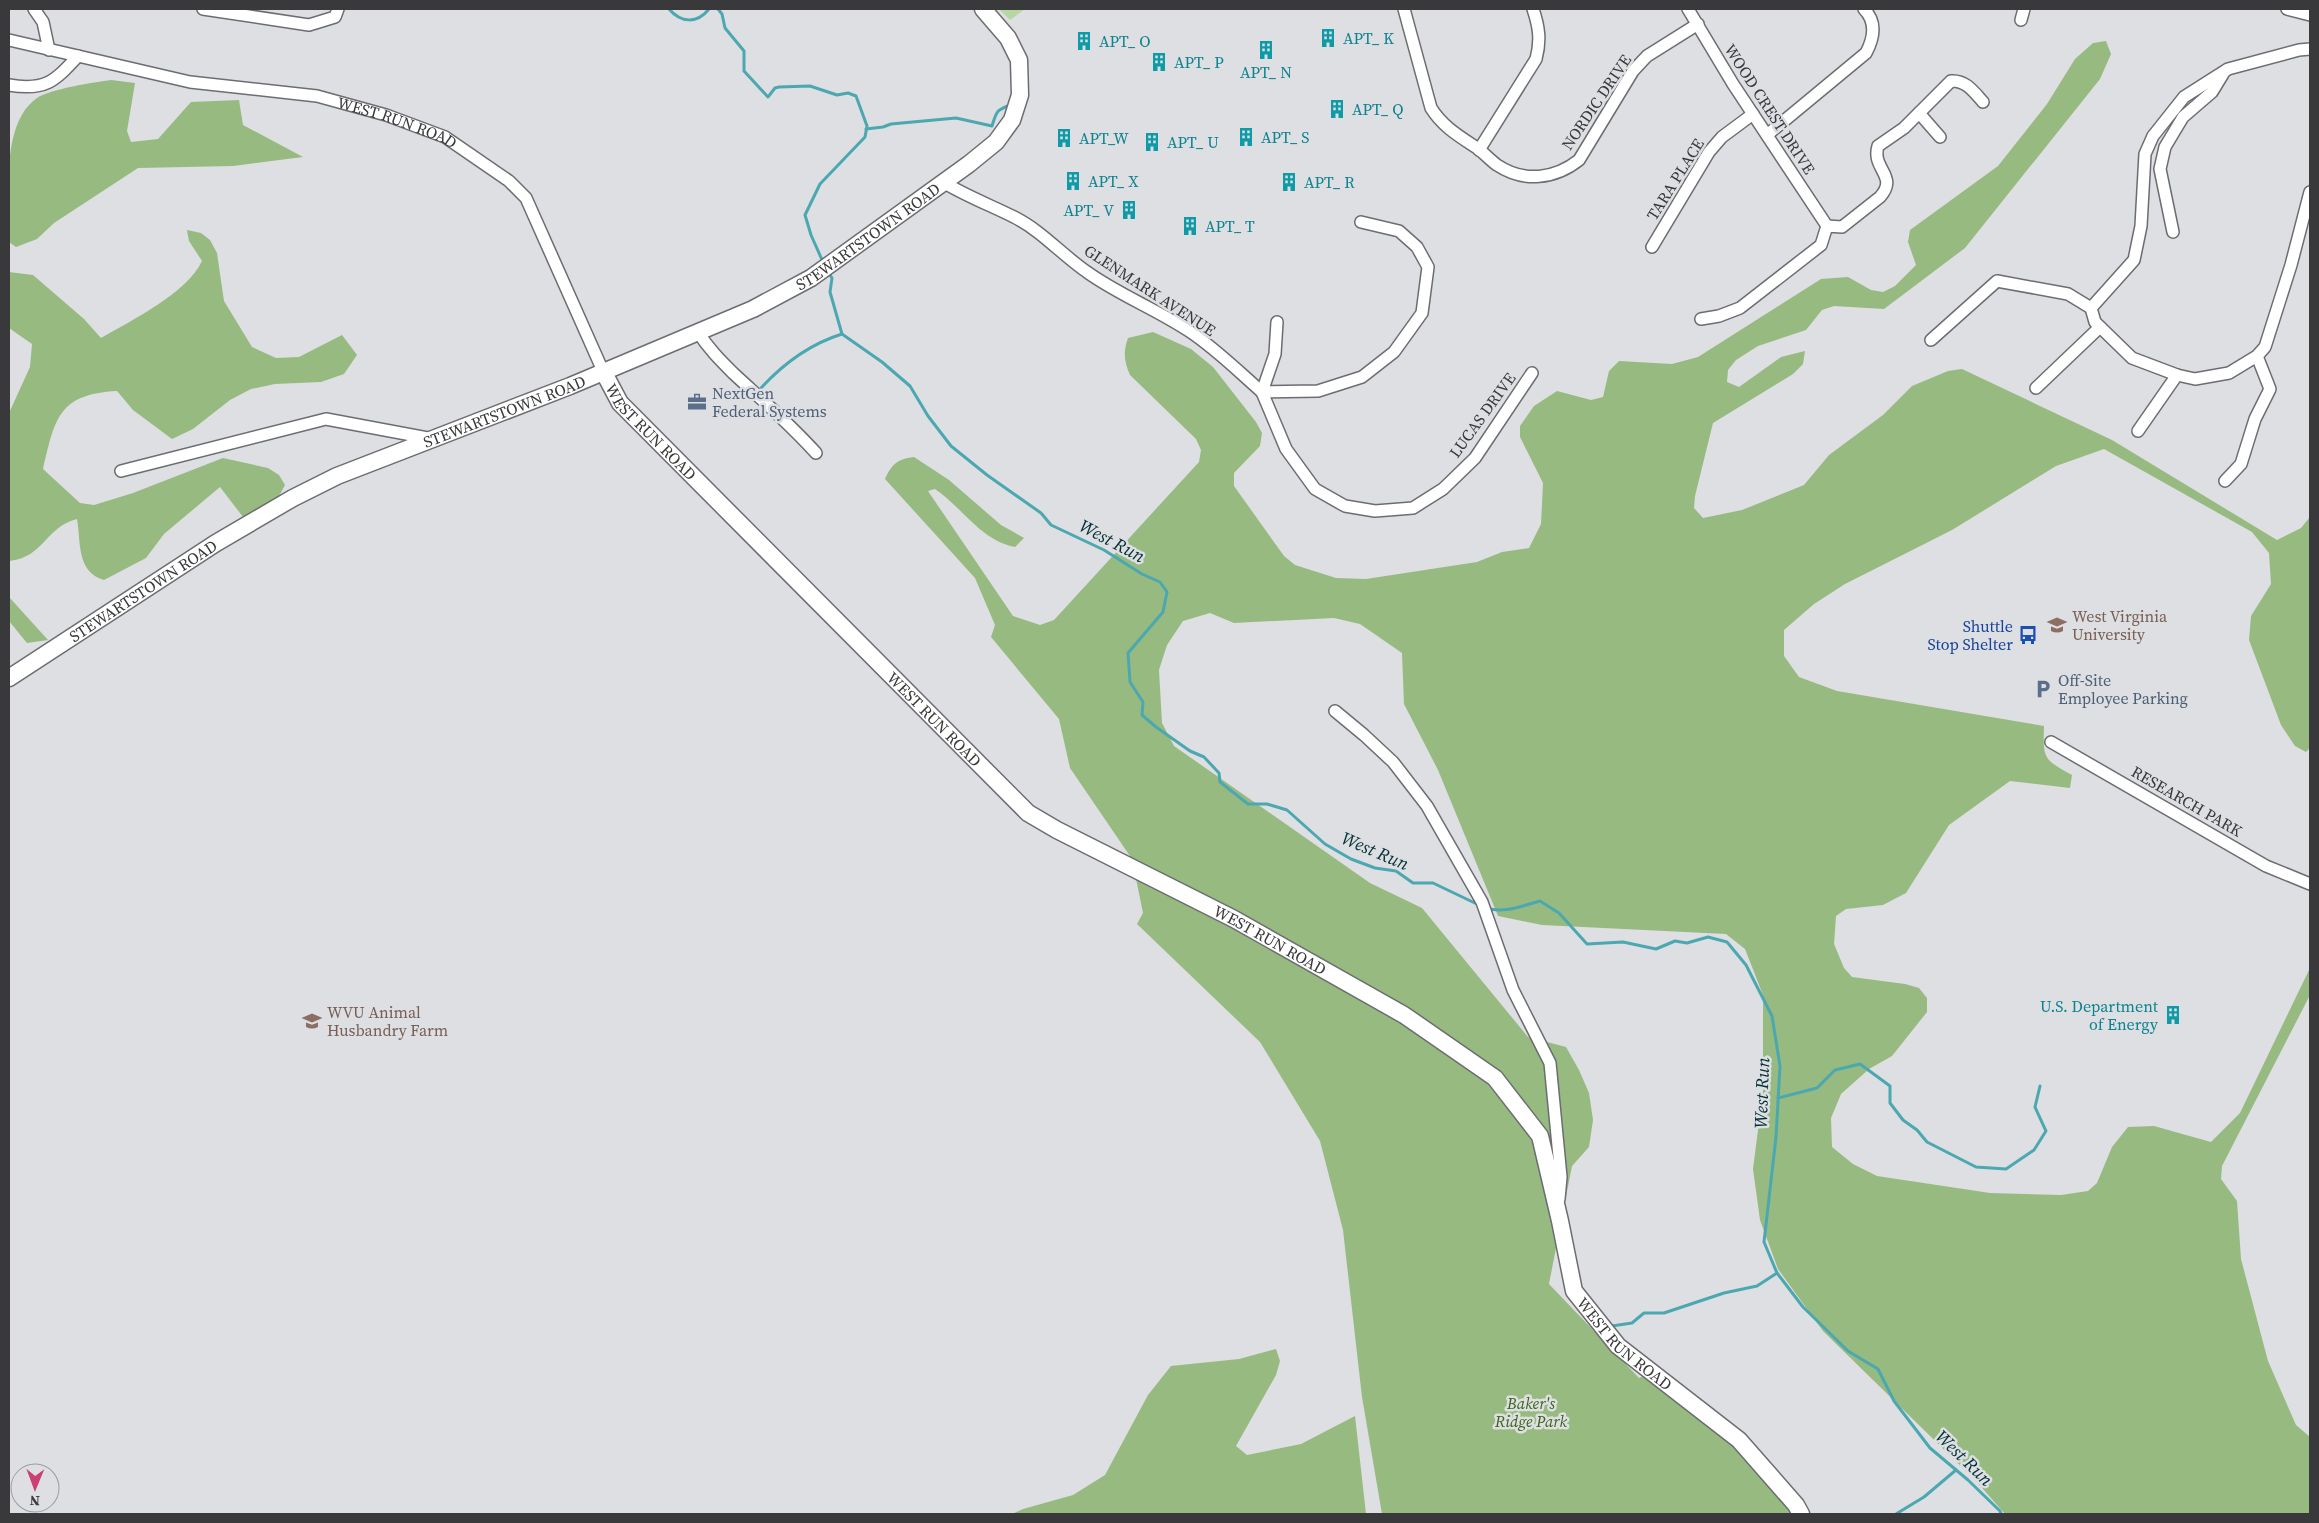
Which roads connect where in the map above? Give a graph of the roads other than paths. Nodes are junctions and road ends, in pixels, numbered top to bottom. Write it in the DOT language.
graph roads {
  1 [pos="34,9"];
  2 [pos="203,9"];
  3 [pos="338,9"];
  4 [pos="984,9"];
  5 [pos="1404,9"];
  6 [pos="1533,9"];
  7 [pos="1688,9"];
  8 [pos="1864,9"];
  9 [pos="2024,9"];
  10 [pos="2287,9"];
  11 [pos="2310,15"];
  12 [pos="2020,20"];
  13 [pos="1698,24"];
  14 [pos="9,40"];
  15 [pos="2310,49"];
  16 [pos="49,50"];
  17 [pos="78,56"];
  18 [pos="2228,69"];
  19 [pos="9,86"];
  20 [pos="1984,102"];
  21 [pos="1919,113"];
  22 [pos="1753,114"];
  23 [pos="1767,135"];
  24 [pos="1940,137"];
  25 [pos="1479,150"];
  26 [pos="943,182"];
  27 [pos="2309,197"];
  28 [pos="1362,222"];
  29 [pos="1827,226"];
  30 [pos="2173,232"];
  31 [pos="1652,247"];
  32 [pos="2091,308"];
  33 [pos="1701,318"];
  34 [pos="1277,322"];
  35 [pos="2100,327"];
  36 [pos="698,332"];
  37 [pos="1931,340"];
  38 [pos="2257,356"];
  39 [pos="603,371"];
  40 [pos="1532,372"];
  41 [pos="2177,375"];
  42 [pos="2036,388"];
  43 [pos="1262,392"];
  44 [pos="2138,430"];
  45 [pos="434,439"];
  46 [pos="816,453"];
  47 [pos="121,471"];
  48 [pos="2225,481"];
  49 [pos="9,678"];
  50 [pos="1335,711"];
  51 [pos="2051,742"];
  52 [pos="2310,884"];
  53 [pos="1558,1211"];
  54 [pos="1801,1514"];
  1 -- 16 [label="street"];
  2 -- 3 [label="street"];
  4 -- 26 [label="street, STEWARTSTOWN ROAD"];
  5 -- 25 [label="street, NORDIC DRIVE"];
  6 -- 25 [label="street"];
  7 -- 13 [label="street, WOOD CREST DRIVE"];
  8 -- 23 [label="street"];
  9 -- 12 [label="street"];
  10 -- 11 [label="street"];
  13 -- 22 [label="street, WOOD CREST DRIVE"];
  13 -- 25 [label="street, NORDIC DRIVE"];
  14 -- 16 [label="street, WEST RUN ROAD"];
  15 -- 18 [label="street"];
  16 -- 17 [label="street, WEST RUN ROAD"];
  17 -- 19 [label="street"];
  17 -- 39 [label="street, WEST RUN ROAD"];
  18 -- 30 [label="street"];
  18 -- 32 [label="street"];
  20 -- 21 [label="street"];
  21 -- 24 [label="street"];
  21 -- 29 [label="street"];
  22 -- 23 [label="street, WOOD CREST DRIVE"];
  22 -- 31 [label="street, TARA PLACE"];
  23 -- 29 [label="street, WOOD CREST DRIVE"];
  26 -- 36 [label="street, STEWARTSTOWN ROAD"];
  26 -- 43 [label="street, GLENMARK AVENUE"];
  27 -- 38 [label="street"];
  28 -- 43 [label="street"];
  29 -- 33 [label="street"];
  32 -- 35 [label="street"];
  32 -- 37 [label="street"];
  34 -- 43 [label="street"];
  35 -- 41 [label="street"];
  35 -- 42 [label="street"];
  36 -- 39 [label="street, STEWARTSTOWN ROAD"];
  36 -- 46 [label="street"];
  38 -- 41 [label="street"];
  38 -- 48 [label="street"];
  39 -- 45 [label="street, STEWARTSTOWN ROAD"];
  39 -- 53 [label="street, WEST RUN ROAD"];
  40 -- 43 [label="street, LUCAS DRIVE"];
  41 -- 44 [label="street"];
  45 -- 47 [label="street"];
  45 -- 49 [label="street, STEWARTSTOWN ROAD"];
  50 -- 53 [label="street"];
  51 -- 52 [label="street, RESEARCH PARK"];
  53 -- 54 [label="street, WEST RUN ROAD"];
}
